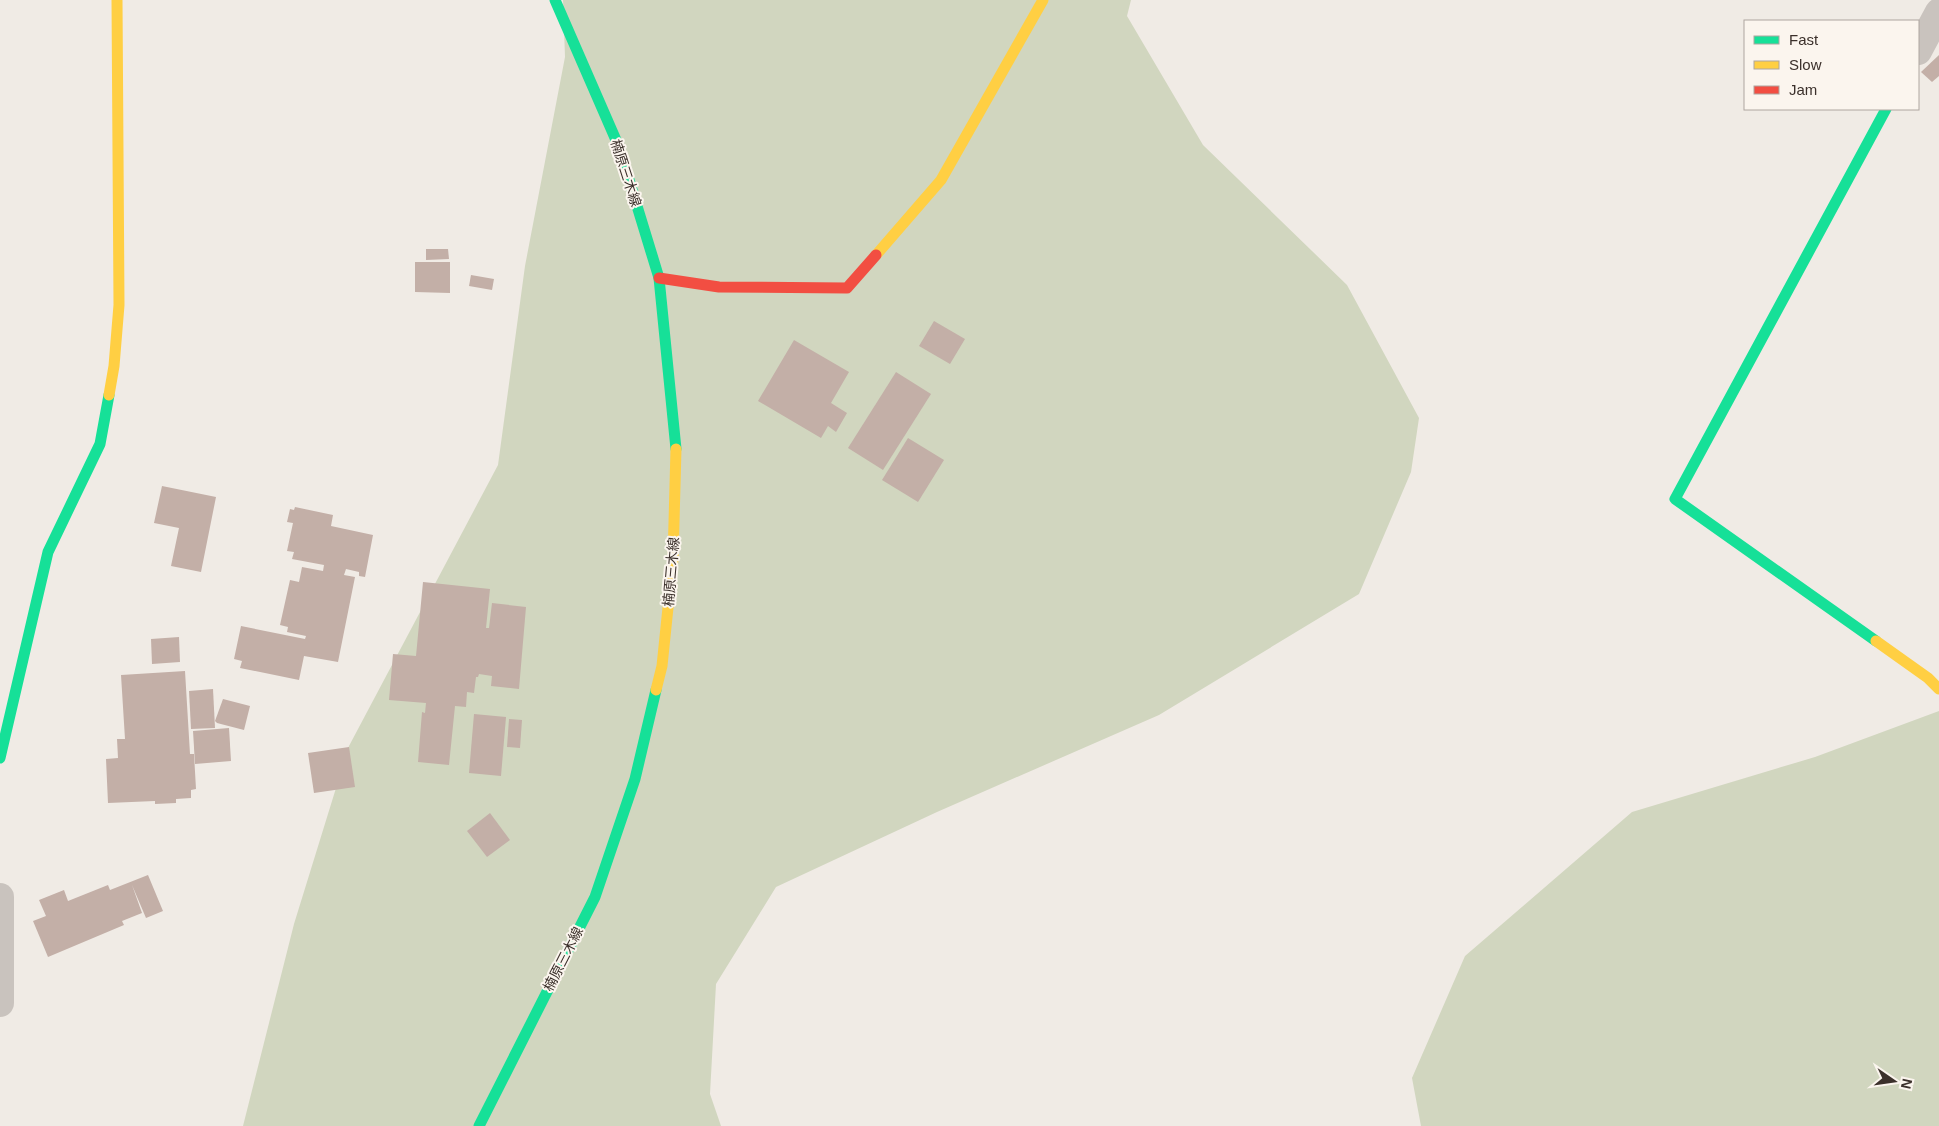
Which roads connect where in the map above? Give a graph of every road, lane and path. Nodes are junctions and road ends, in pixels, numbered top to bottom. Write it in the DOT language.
graph roads {
  1 [pos="116,0"];
  2 [pos="555,0"];
  3 [pos="1043,0"];
  4 [pos="1939,12"];
  5 [pos="1919,49"];
  6 [pos="1885,110"];
  7 [pos="659,278"];
  8 [pos="1939,689"];
  9 [pos="0,758"];
  10 [pos="0,898"];
  11 [pos="0,1003"];
  12 [pos="479,1126"];
  1 -- 9 [label="street"];
  2 -- 7 [label="street, 楠原三木線"];
  3 -- 7 [label="street"];
  4 -- 5 [label="street"];
  6 -- 8 [label="street"];
  7 -- 12 [label="street, 楠原三木線"];
  10 -- 11 [label="street"];
}
